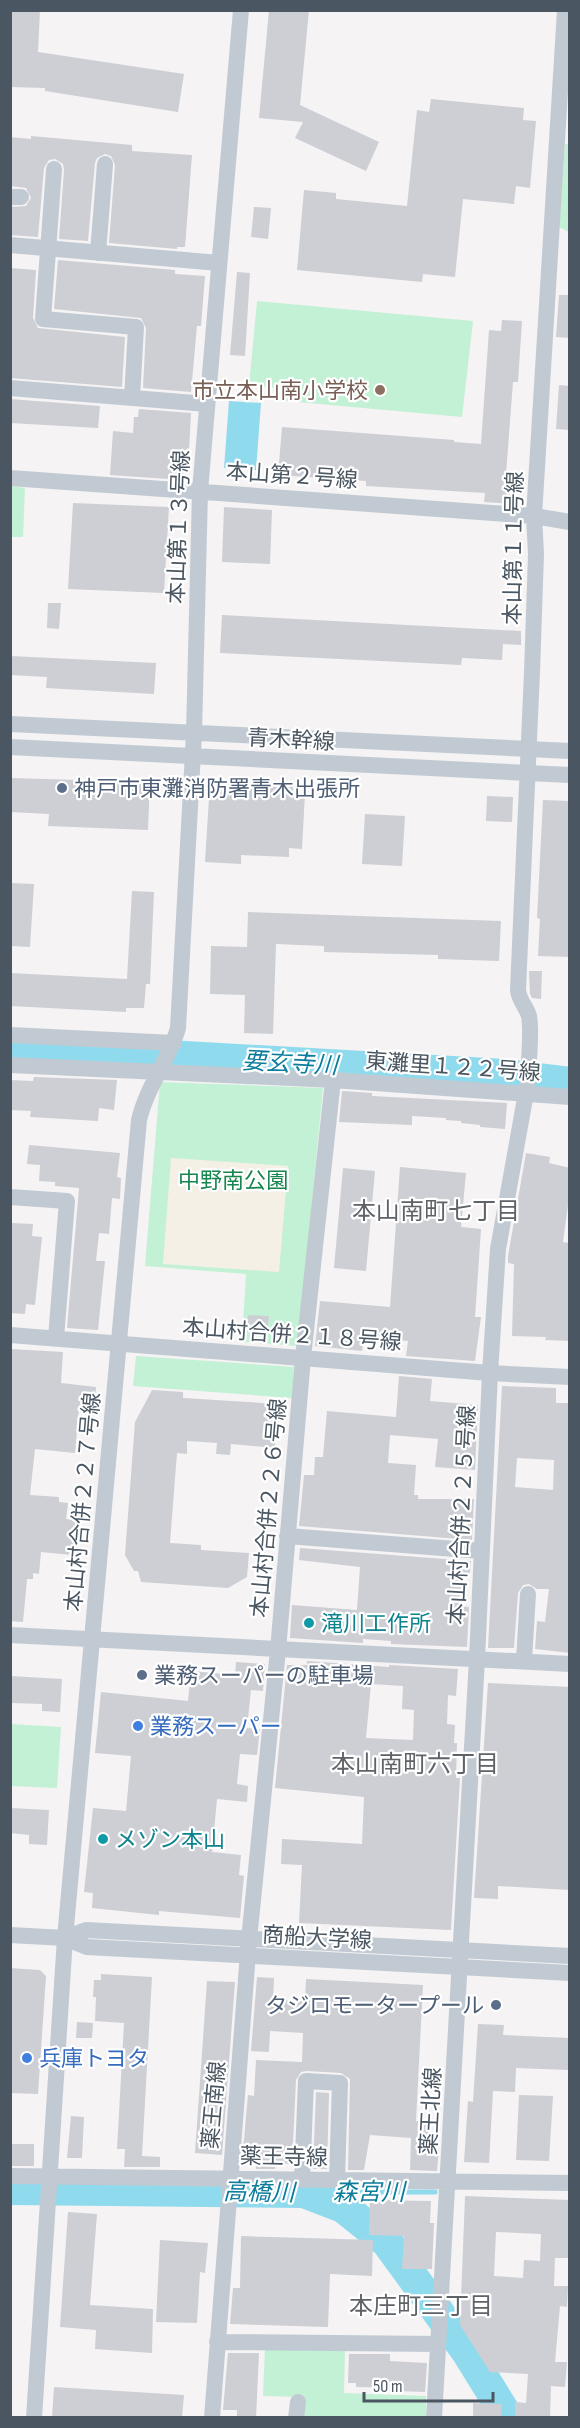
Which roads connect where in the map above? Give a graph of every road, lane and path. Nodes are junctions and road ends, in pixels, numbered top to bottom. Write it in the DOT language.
graph roads {
  1 [pos="241,10"];
  2 [pos="565,10"];
  3 [pos="105,164"];
  4 [pos="54,169"];
  5 [pos="552,236"];
  6 [pos="570,237"];
  7 [pos="10,245"];
  8 [pos="48,249"];
  9 [pos="98,253"];
  10 [pos="219,263"];
  11 [pos="10,388"];
  12 [pos="132,398"];
  13 [pos="207,404"];
  14 [pos="10,478"];
  15 [pos="200,491"];
  16 [pos="534,516"];
  17 [pos="570,522"];
  18 [pos="10,724"];
  19 [pos="194,734"];
  20 [pos="10,747"];
  21 [pos="529,749"];
  22 [pos="570,751"];
  23 [pos="193,756"];
  24 [pos="528,773"];
  25 [pos="570,775"];
  26 [pos="10,1035"];
  27 [pos="174,1044"];
  28 [pos="10,1065"];
  29 [pos="161,1070"];
  30 [pos="333,1080"];
  31 [pos="526,1089"];
  32 [pos="570,1097"];
  33 [pos="10,1197"];
  34 [pos="10,1335"];
  35 [pos="56,1338"];
  36 [pos="120,1344"];
  37 [pos="303,1358"];
  38 [pos="489,1373"];
  39 [pos="570,1377"];
  40 [pos="287,1536"];
  41 [pos="482,1551"];
  42 [pos="528,1594"];
  43 [pos="10,1635"];
  44 [pos="92,1639"];
  45 [pos="278,1650"];
  46 [pos="477,1659"];
  47 [pos="524,1660"];
  48 [pos="570,1664"];
  49 [pos="10,1935"];
  50 [pos="65,1938"];
  51 [pos="248,1948"];
  52 [pos="460,1950"];
  53 [pos="570,1956"];
  54 [pos="459,1967"];
  55 [pos="570,1973"];
  56 [pos="10,2176"];
  57 [pos="50,2179"];
  58 [pos="302,2180"];
  59 [pos="337,2180"];
  60 [pos="449,2181"];
  61 [pos="570,2183"];
  62 [pos="229,2188"];
  63 [pos="217,2342"];
  64 [pos="438,2343"];
  65 [pos="34,2418"];
  66 [pos="212,2418"];
  67 [pos="434,2418"];
  1 -- 10 [label="street, 本山第１３号線"];
  2 -- 5 [label="street, 本山第１１号線"];
  3 -- 9 [label="street"];
  4 -- 8 [label="street"];
  5 -- 6 [label="street"];
  5 -- 16 [label="street, 本山第１１号線"];
  7 -- 8 [label="street"];
  8 -- 9 [label="street"];
  8 -- 12 [label="street"];
  9 -- 10 [label="street"];
  10 -- 13 [label="street, 本山第１３号線"];
  11 -- 12 [label="street"];
  12 -- 13 [label="street"];
  13 -- 15 [label="street, 本山第１３号線"];
  14 -- 15 [label="street, 本山第２号線"];
  15 -- 16 [label="street, 本山第２号線"];
  15 -- 19 [label="street, 本山第１３号線"];
  16 -- 17 [label="street, 本山第２号線"];
  16 -- 21 [label="street, 本山第１１号線"];
  18 -- 19 [label="street, 青木幹線"];
  19 -- 21 [label="street, 青木幹線"];
  19 -- 23 [label="street, 本山第１３号線"];
  20 -- 23 [label="street, 青木幹線"];
  21 -- 22 [label="street, 青木幹線"];
  21 -- 24 [label="street, 本山第１１号線"];
  23 -- 24 [label="street, 青木幹線"];
  23 -- 27 [label="street, 本山第１３号線"];
  24 -- 25 [label="street, 青木幹線"];
  24 -- 31 [label="street, 本山第１１号線"];
  26 -- 27 [label="street"];
  27 -- 29 [label="street, 本山第１３号線"];
  28 -- 29 [label="street, 東灘里１２２号線"];
  29 -- 30 [label="street, 東灘里１２２号線"];
  29 -- 36 [label="street, 本山村合併２２７号線"];
  30 -- 31 [label="street, 東灘里１２２号線"];
  30 -- 37 [label="street, 本山村合併２２６号線"];
  31 -- 32 [label="street, 東灘里１２２号線"];
  31 -- 38 [label="street, 本山村合併２２５号線"];
  33 -- 35 [label="street"];
  34 -- 35 [label="street, 本山村合併２１８号線"];
  35 -- 36 [label="street, 本山村合併２１８号線"];
  36 -- 37 [label="street, 本山村合併２１８号線"];
  36 -- 44 [label="street, 本山村合併２２７号線"];
  37 -- 38 [label="street, 本山村合併２１８号線"];
  37 -- 40 [label="street, 本山村合併２２６号線"];
  38 -- 39 [label="street, 本山村合併２１８号線"];
  38 -- 41 [label="street, 本山村合併２２５号線"];
  40 -- 41 [label="street"];
  40 -- 45 [label="street, 本山村合併２２６号線"];
  41 -- 46 [label="street, 本山村合併２２５号線"];
  42 -- 47 [label="street"];
  43 -- 44 [label="street"];
  44 -- 45 [label="street"];
  44 -- 50 [label="street, 本山村合併２２７号線"];
  45 -- 46 [label="street"];
  45 -- 51 [label="street, 本山村合併２２６号線"];
  46 -- 47 [label="street"];
  46 -- 52 [label="street, 本山村合併２２５号線"];
  47 -- 48 [label="street"];
  49 -- 50 [label="street, 商船大学線"];
  50 -- 51 [label="street, 商船大学線"];
  50 -- 57 [label="street, 本山村合併２２７号線"];
  51 -- 52 [label="street, 商船大学線"];
  51 -- 54 [label="street, 商船大学線"];
  51 -- 62 [label="street, 薬王南線"];
  52 -- 53 [label="street, 商船大学線"];
  52 -- 54 [label="street, 薬王北線"];
  54 -- 55 [label="street, 商船大学線"];
  54 -- 60 [label="street, 薬王北線"];
  56 -- 57 [label="street, 薬王寺線"];
  57 -- 62 [label="street, 薬王寺線"];
  57 -- 65 [label="street, 本山村合併２２７号線"];
  58 -- 59 [label="street, 薬王寺線"];
  58 -- 59 [label="street"];
  58 -- 62 [label="street, 薬王寺線"];
  59 -- 60 [label="street, 薬王寺線"];
  60 -- 61 [label="street, 薬王寺線"];
  60 -- 64 [label="street, 薬王北線"];
  62 -- 63 [label="street, 薬王南線"];
  63 -- 64 [label="street"];
  63 -- 66 [label="street, 薬王南線"];
  64 -- 67 [label="street, 薬王北線"];
}
